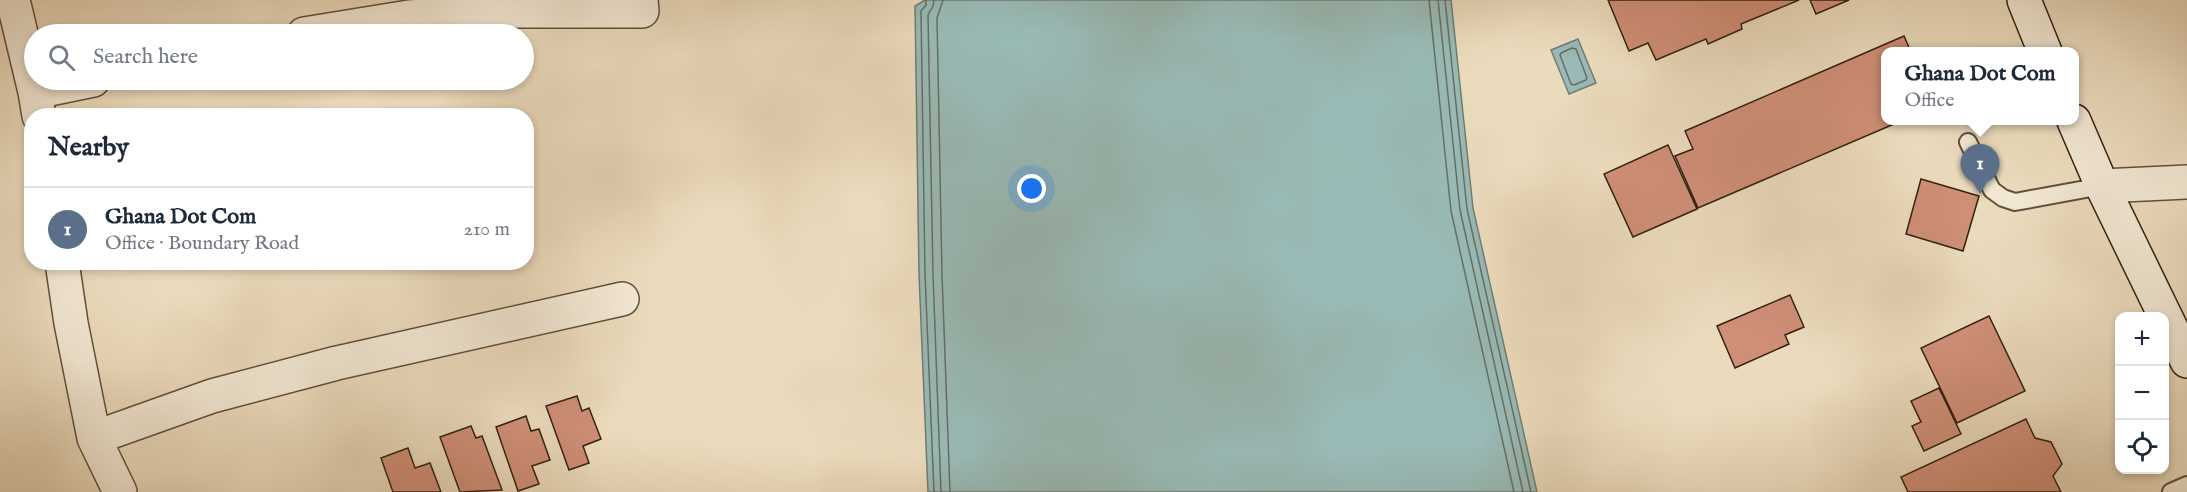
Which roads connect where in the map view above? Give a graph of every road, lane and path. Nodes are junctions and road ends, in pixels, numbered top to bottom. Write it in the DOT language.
graph roads {
  1 [pos="13,0"];
  2 [pos="641,0"];
  3 [pos="2024,0"];
  4 [pos="408,8"];
  5 [pos="344,24"];
  6 [pos="2043,47"];
  7 [pos="24,48"];
  8 [pos="70,90"];
  9 [pos="37,104"];
  10 [pos="2076,125"];
  11 [pos="1968,142"];
  12 [pos="2187,182"];
  13 [pos="2102,186"];
  14 [pos="63,270"];
  15 [pos="622,299"];
  16 [pos="2187,361"];
  17 [pos="94,438"];
  18 [pos="2187,485"];
  19 [pos="120,492"];
  20 [pos="2171,492"];
  1 -- 7 [label="street"];
  2 -- 4 [label="street"];
  3 -- 6 [label="street"];
  4 -- 5 [label="street"];
  8 -- 9 [label="street"];
  10 -- 13 [label="street"];
  11 -- 13 [label="lane"];
  12 -- 13 [label="street"];
  13 -- 16 [label="street"];
  14 -- 17 [label="street"];
  15 -- 17 [label="street"];
  17 -- 19 [label="street"];
  18 -- 20 [label="lane"];
}
